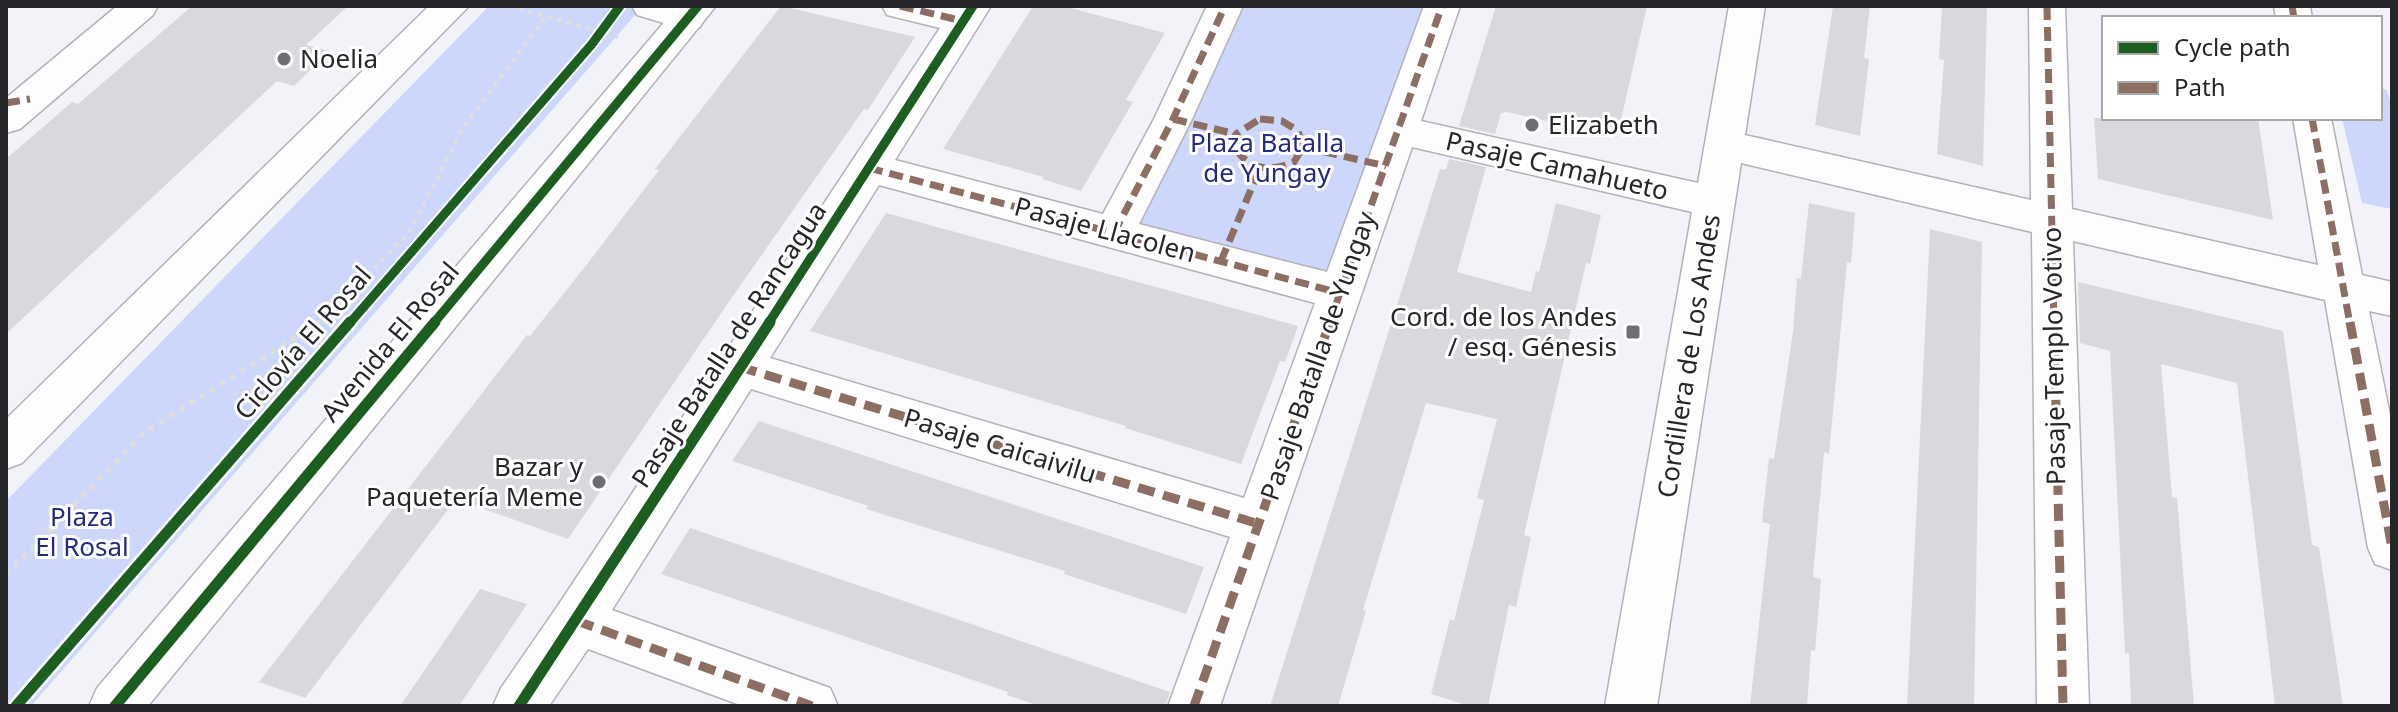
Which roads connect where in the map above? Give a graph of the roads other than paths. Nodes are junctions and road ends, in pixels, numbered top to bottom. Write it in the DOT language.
graph roads {
  1 [pos="140,6"];
  2 [pos="451,6"];
  3 [pos="900,6"];
  4 [pos="1225,6"];
  5 [pos="1442,6"];
  6 [pos="1747,6"];
  7 [pos="2047,6"];
  8 [pos="968,14"];
  9 [pos="674,20"];
  10 [pos="14,107"];
  11 [pos="2312,120"];
  12 [pos="1399,130"];
  13 [pos="1724,145"];
  14 [pos="869,168"];
  15 [pos="1714,202"];
  16 [pos="2051,220"];
  17 [pos="1114,233"];
  18 [pos="2344,288"];
  19 [pos="1340,293"];
  20 [pos="2392,299"];
  21 [pos="740,367"];
  22 [pos="6,449"];
  23 [pos="1259,524"];
  24 [pos="2392,548"];
  25 [pos="577,621"];
  26 [pos="115,706"];
  27 [pos="519,706"];
  28 [pos="812,706"];
  29 [pos="1194,706"];
  30 [pos="1631,706"];
  31 [pos="2063,706"];
  1 -- 10 [label="street"];
  2 -- 22 [label="street"];
  3 -- 8 [label="street"];
  4 -- 17 [label="street"];
  5 -- 12 [label="street, Pasaje Batalla de Yungay"];
  6 -- 13 [label="street, Cordillera de Los Andes"];
  7 -- 16 [label="street, Pasaje Templo Votivo"];
  8 -- 14 [label="street, Pasaje Batalla de Rancagua"];
  9 -- 26 [label="street, Avenida El Rosal"];
  11 -- 18 [label="street"];
  12 -- 15 [label="street, Pasaje Camahueto"];
  12 -- 19 [label="street, Pasaje Batalla de Yungay"];
  13 -- 15 [label="street, Cordillera de Los Andes"];
  13 -- 16 [label="street"];
  14 -- 17 [label="street, Pasaje Llacolen"];
  14 -- 21 [label="street, Pasaje Batalla de Rancagua"];
  15 -- 30 [label="street, Cordillera de Los Andes"];
  16 -- 18 [label="street"];
  16 -- 31 [label="street, Pasaje Templo Votivo"];
  17 -- 19 [label="street, Pasaje Llacolen"];
  18 -- 20 [label="street"];
  18 -- 24 [label="street"];
  19 -- 23 [label="street, Pasaje Batalla de Yungay"];
  21 -- 23 [label="street, Pasaje Caicaivilu"];
  21 -- 25 [label="street, Pasaje Batalla de Rancagua"];
  23 -- 29 [label="street, Pasaje Batalla de Yungay"];
  25 -- 27 [label="street, Pasaje Batalla de Rancagua"];
  25 -- 28 [label="street"];
}
